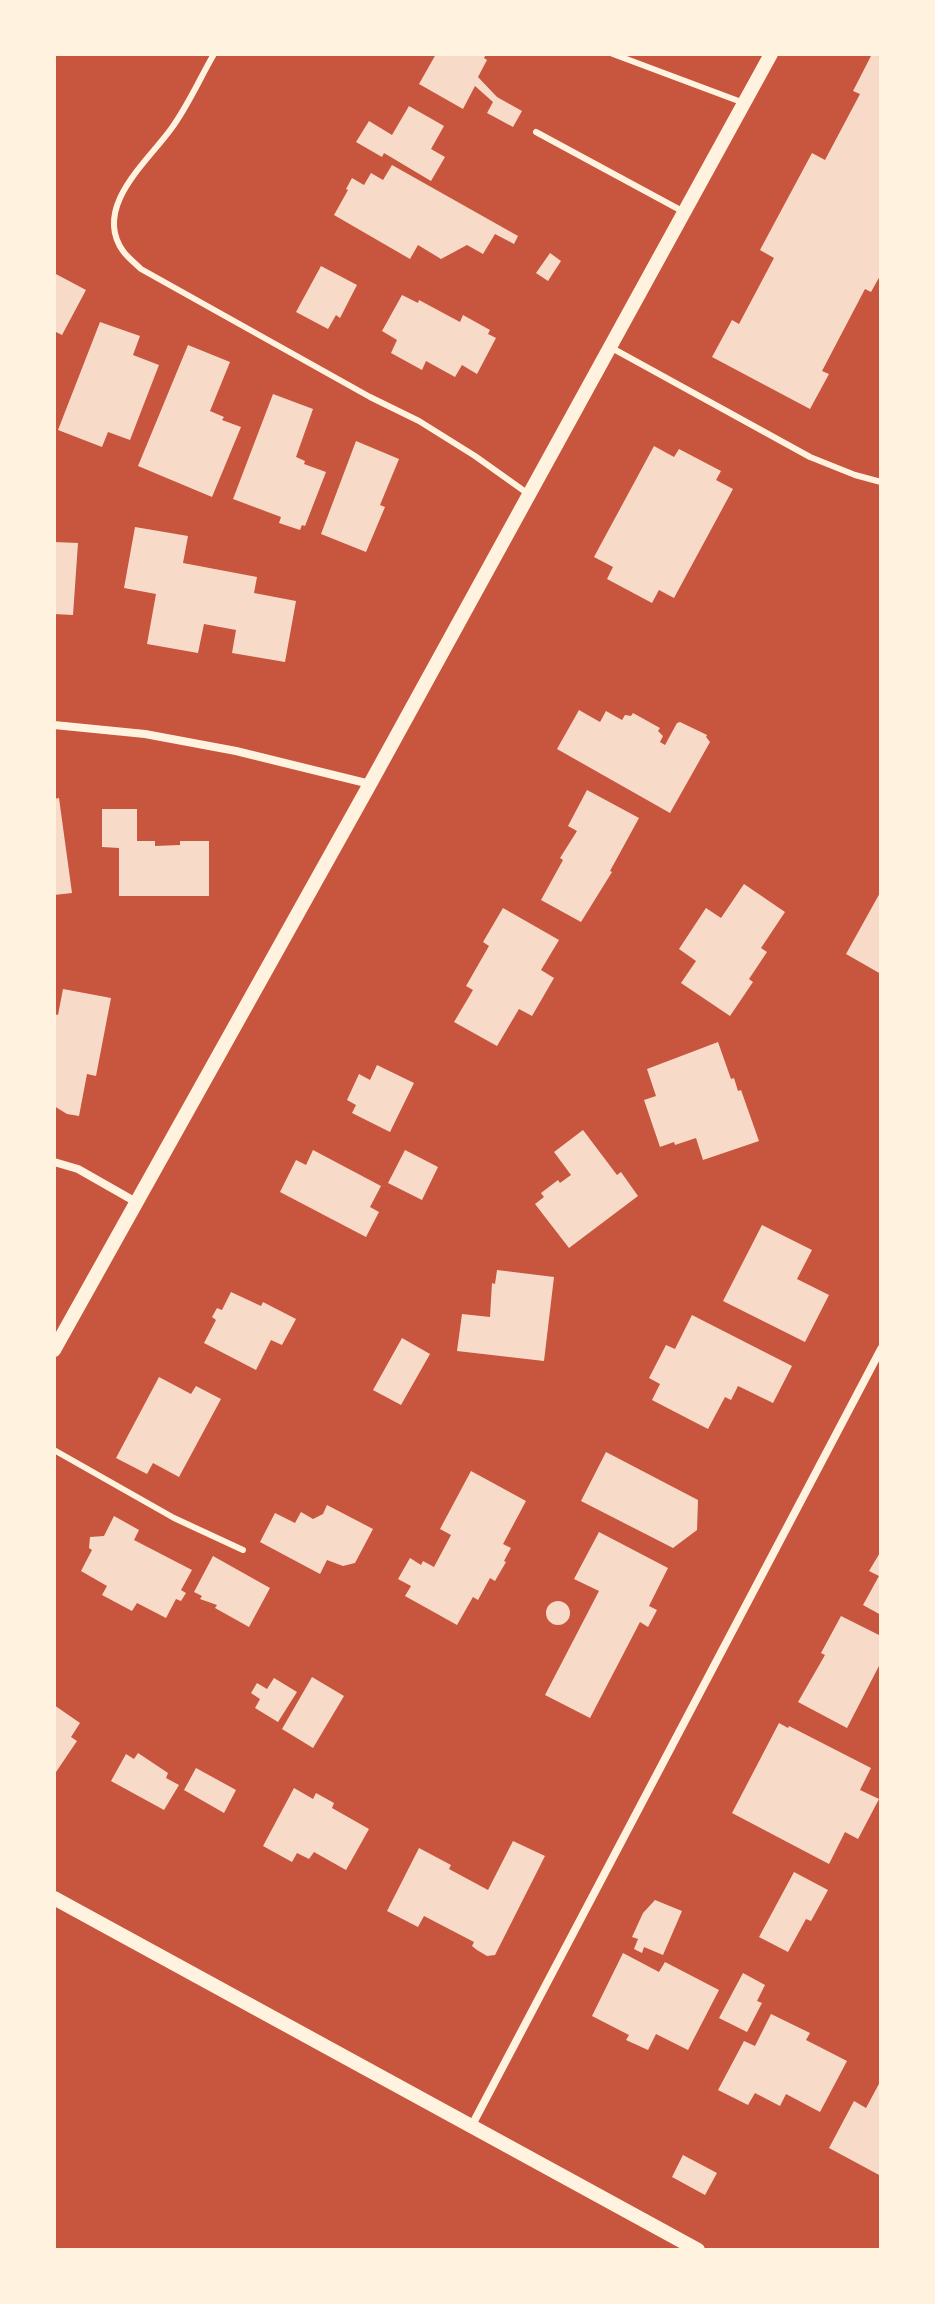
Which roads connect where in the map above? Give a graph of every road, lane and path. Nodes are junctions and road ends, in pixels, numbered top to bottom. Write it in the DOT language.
graph roads {
  1 [pos="214,54"];
  2 [pos="613,54"];
  3 [pos="771,54"];
  4 [pos="744,103"];
  5 [pos="536,132"];
  6 [pos="684,212"];
  7 [pos="610,347"];
  8 [pos="881,482"];
  9 [pos="529,495"];
  10 [pos="54,725"];
  11 [pos="370,784"];
  12 [pos="54,1162"];
  13 [pos="136,1202"];
  14 [pos="881,1349"];
  15 [pos="54,1350"];
  16 [pos="54,1450"];
  17 [pos="243,1550"];
  18 [pos="54,1898"];
  19 [pos="470,2127"];
  20 [pos="698,2250"];
  1 -- 9 [label="lane"];
  2 -- 4 [label="lane"];
  3 -- 4 [label="street"];
  4 -- 6 [label="street"];
  5 -- 6 [label="lane"];
  6 -- 7 [label="street"];
  7 -- 8 [label="lane"];
  7 -- 9 [label="street"];
  9 -- 11 [label="street"];
  10 -- 11 [label="street"];
  11 -- 13 [label="street"];
  12 -- 13 [label="street"];
  13 -- 15 [label="street"];
  14 -- 19 [label="street"];
  16 -- 17 [label="lane"];
  18 -- 19 [label="street"];
  19 -- 20 [label="street"];
}
